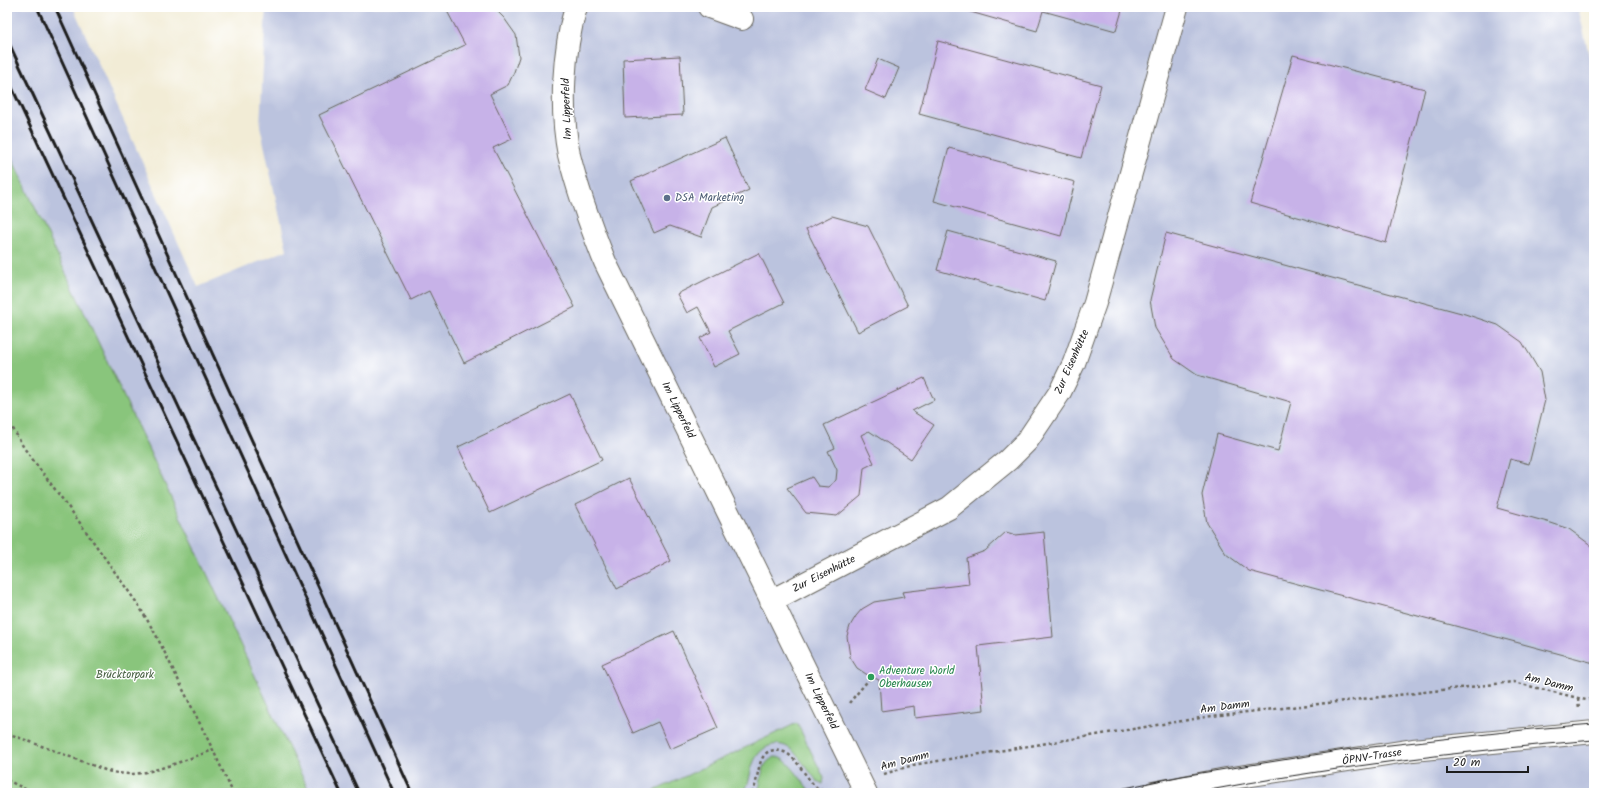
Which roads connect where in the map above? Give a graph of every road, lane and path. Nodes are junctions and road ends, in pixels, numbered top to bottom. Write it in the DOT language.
graph roads {
  1 [pos="576,7"];
  2 [pos="710,7"];
  3 [pos="1177,7"];
  4 [pos="742,19"];
  5 [pos="7,418"];
  6 [pos="12,428"];
  7 [pos="7,436"];
  8 [pos="771,601"];
  9 [pos="871,677"];
  10 [pos="1594,699"];
  11 [pos="832,724"];
  12 [pos="1594,732"];
  13 [pos="7,733"];
  14 [pos="213,750"];
  15 [pos="7,780"];
  16 [pos="863,787"];
  17 [pos="33,793"];
  18 [pos="233,793"];
  19 [pos="752,793"];
  20 [pos="1153,793"];
  1 -- 8 [label="street, Im Lipperfeld"];
  2 -- 4 [label="street"];
  3 -- 8 [label="street, Zur Eisenhütte"];
  5 -- 6 [label="path"];
  6 -- 7 [label="path"];
  6 -- 14 [label="path"];
  8 -- 11 [label="street, Im Lipperfeld"];
  9 -- 11 [label="path"];
  10 -- 16 [label="path, Am Damm"];
  11 -- 16 [label="street, Im Lipperfeld"];
  12 -- 20 [label="street, ÖPNV-Trasse"];
  13 -- 14 [label="path"];
  14 -- 18 [label="path"];
  15 -- 17 [label="path"];
  16 -- 19 [label="path, Am Damm"];
}
